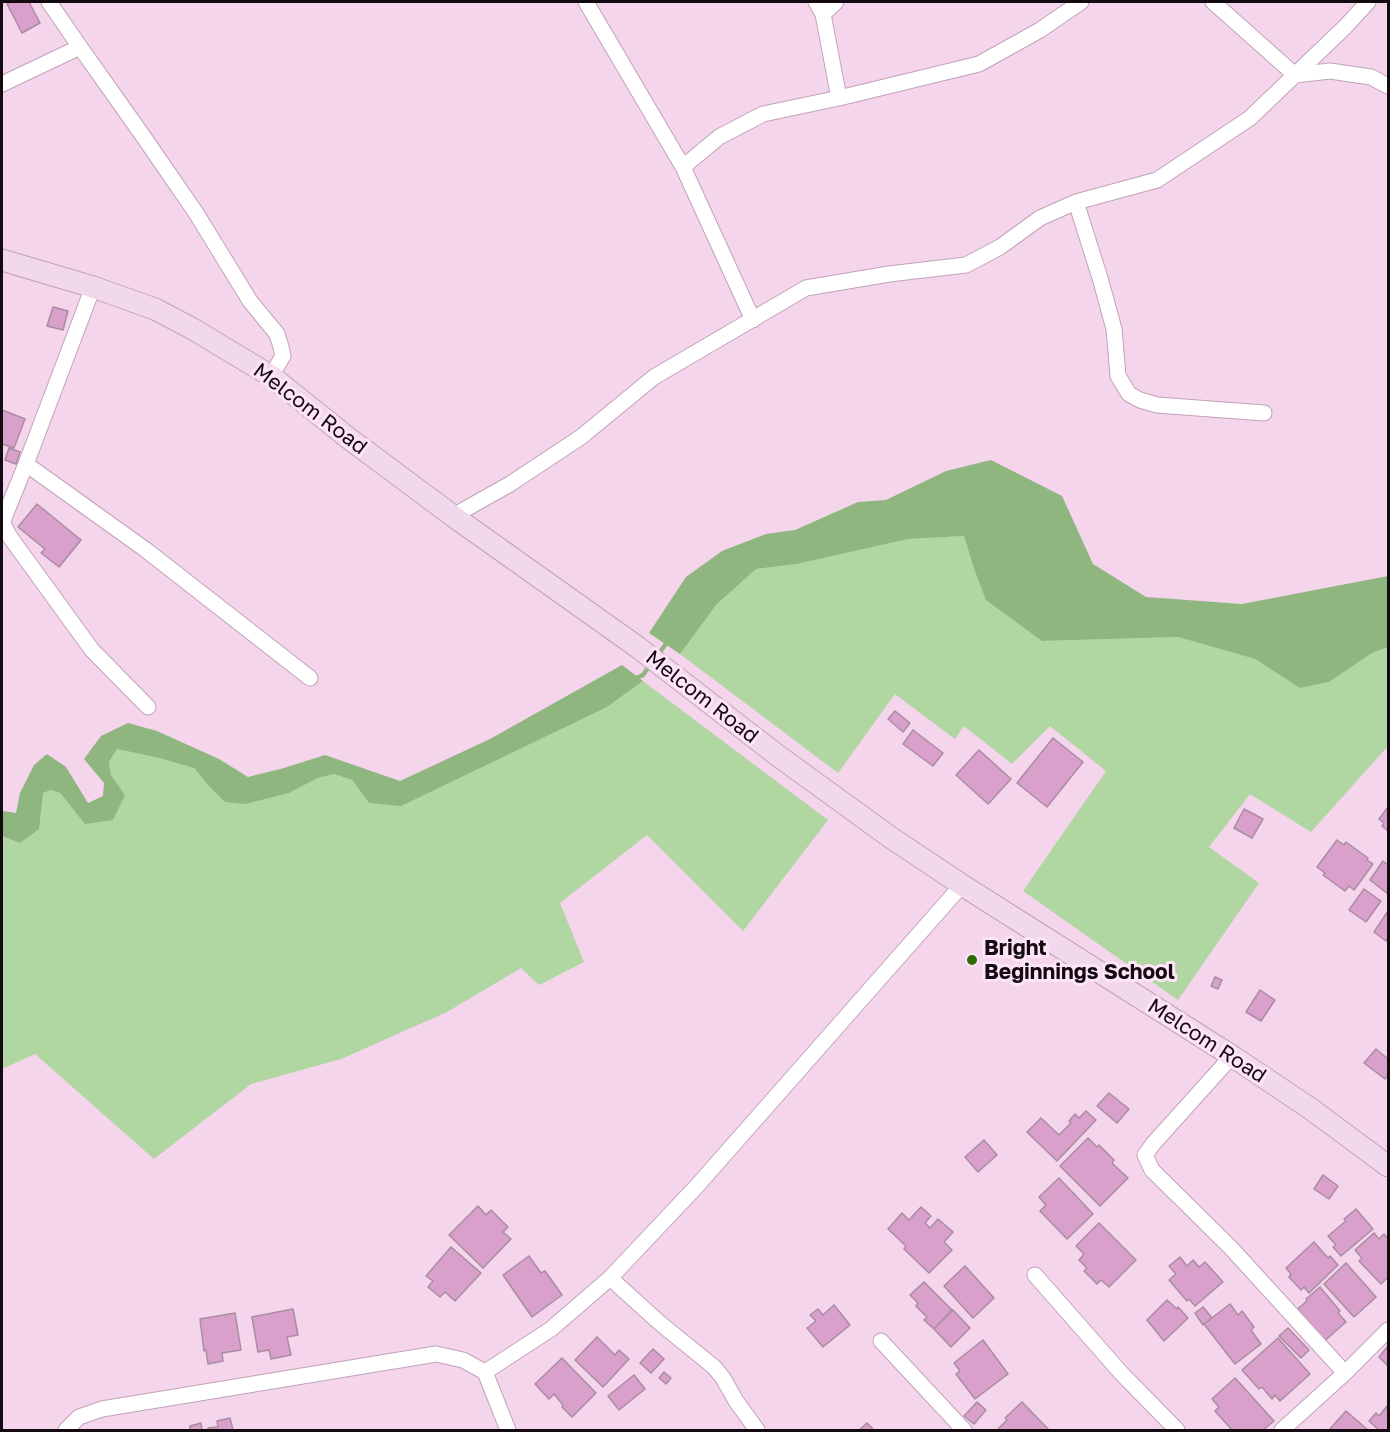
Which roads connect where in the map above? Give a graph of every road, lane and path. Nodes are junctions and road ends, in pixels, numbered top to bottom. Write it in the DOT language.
graph roads {
  1 [pos="50,2"];
  2 [pos="586,2"];
  3 [pos="836,2"];
  4 [pos="1081,2"];
  5 [pos="1213,2"];
  6 [pos="1368,2"];
  7 [pos="819,8"];
  8 [pos="80,47"];
  9 [pos="1295,75"];
  10 [pos="2,84"];
  11 [pos="1389,86"];
  12 [pos="839,98"];
  13 [pos="682,167"];
  14 [pos="1076,202"];
  15 [pos="2,260"];
  16 [pos="93,287"];
  17 [pos="753,320"];
  18 [pos="271,376"];
  19 [pos="1264,412"];
  20 [pos="26,464"];
  21 [pos="453,516"];
  22 [pos="310,678"];
  23 [pos="148,707"];
  24 [pos="962,885"];
  25 [pos="1232,1056"];
  26 [pos="1389,1166"];
  27 [pos="1035,1275"];
  28 [pos="609,1278"];
  29 [pos="1389,1330"];
  30 [pos="881,1341"];
  31 [pos="485,1372"];
  32 [pos="1345,1373"];
  33 [pos="66,1431"];
  34 [pos="508,1431"];
  35 [pos="757,1431"];
  36 [pos="963,1431"];
  37 [pos="1177,1431"];
  38 [pos="1282,1431"];
  1 -- 8 [label="street"];
  2 -- 13 [label="street"];
  3 -- 7 [label="street"];
  4 -- 12 [label="street"];
  5 -- 9 [label="street"];
  6 -- 9 [label="street"];
  7 -- 12 [label="street"];
  8 -- 10 [label="street"];
  8 -- 18 [label="street"];
  9 -- 11 [label="street"];
  9 -- 14 [label="street"];
  12 -- 13 [label="street"];
  13 -- 17 [label="street"];
  14 -- 17 [label="street"];
  14 -- 19 [label="street"];
  15 -- 16 [label="main road, Melcom Road"];
  16 -- 18 [label="main road, Melcom Road"];
  16 -- 20 [label="street"];
  17 -- 21 [label="street"];
  18 -- 21 [label="main road, Melcom Road"];
  20 -- 22 [label="street"];
  20 -- 23 [label="street"];
  21 -- 24 [label="main road, Melcom Road"];
  24 -- 25 [label="main road, Melcom Road"];
  24 -- 28 [label="street"];
  25 -- 26 [label="main road, Melcom Road"];
  25 -- 32 [label="street"];
  27 -- 37 [label="street"];
  28 -- 31 [label="street"];
  28 -- 35 [label="street"];
  29 -- 32 [label="street"];
  30 -- 36 [label="street"];
  31 -- 33 [label="street"];
  31 -- 34 [label="street"];
  32 -- 38 [label="street"];
}
